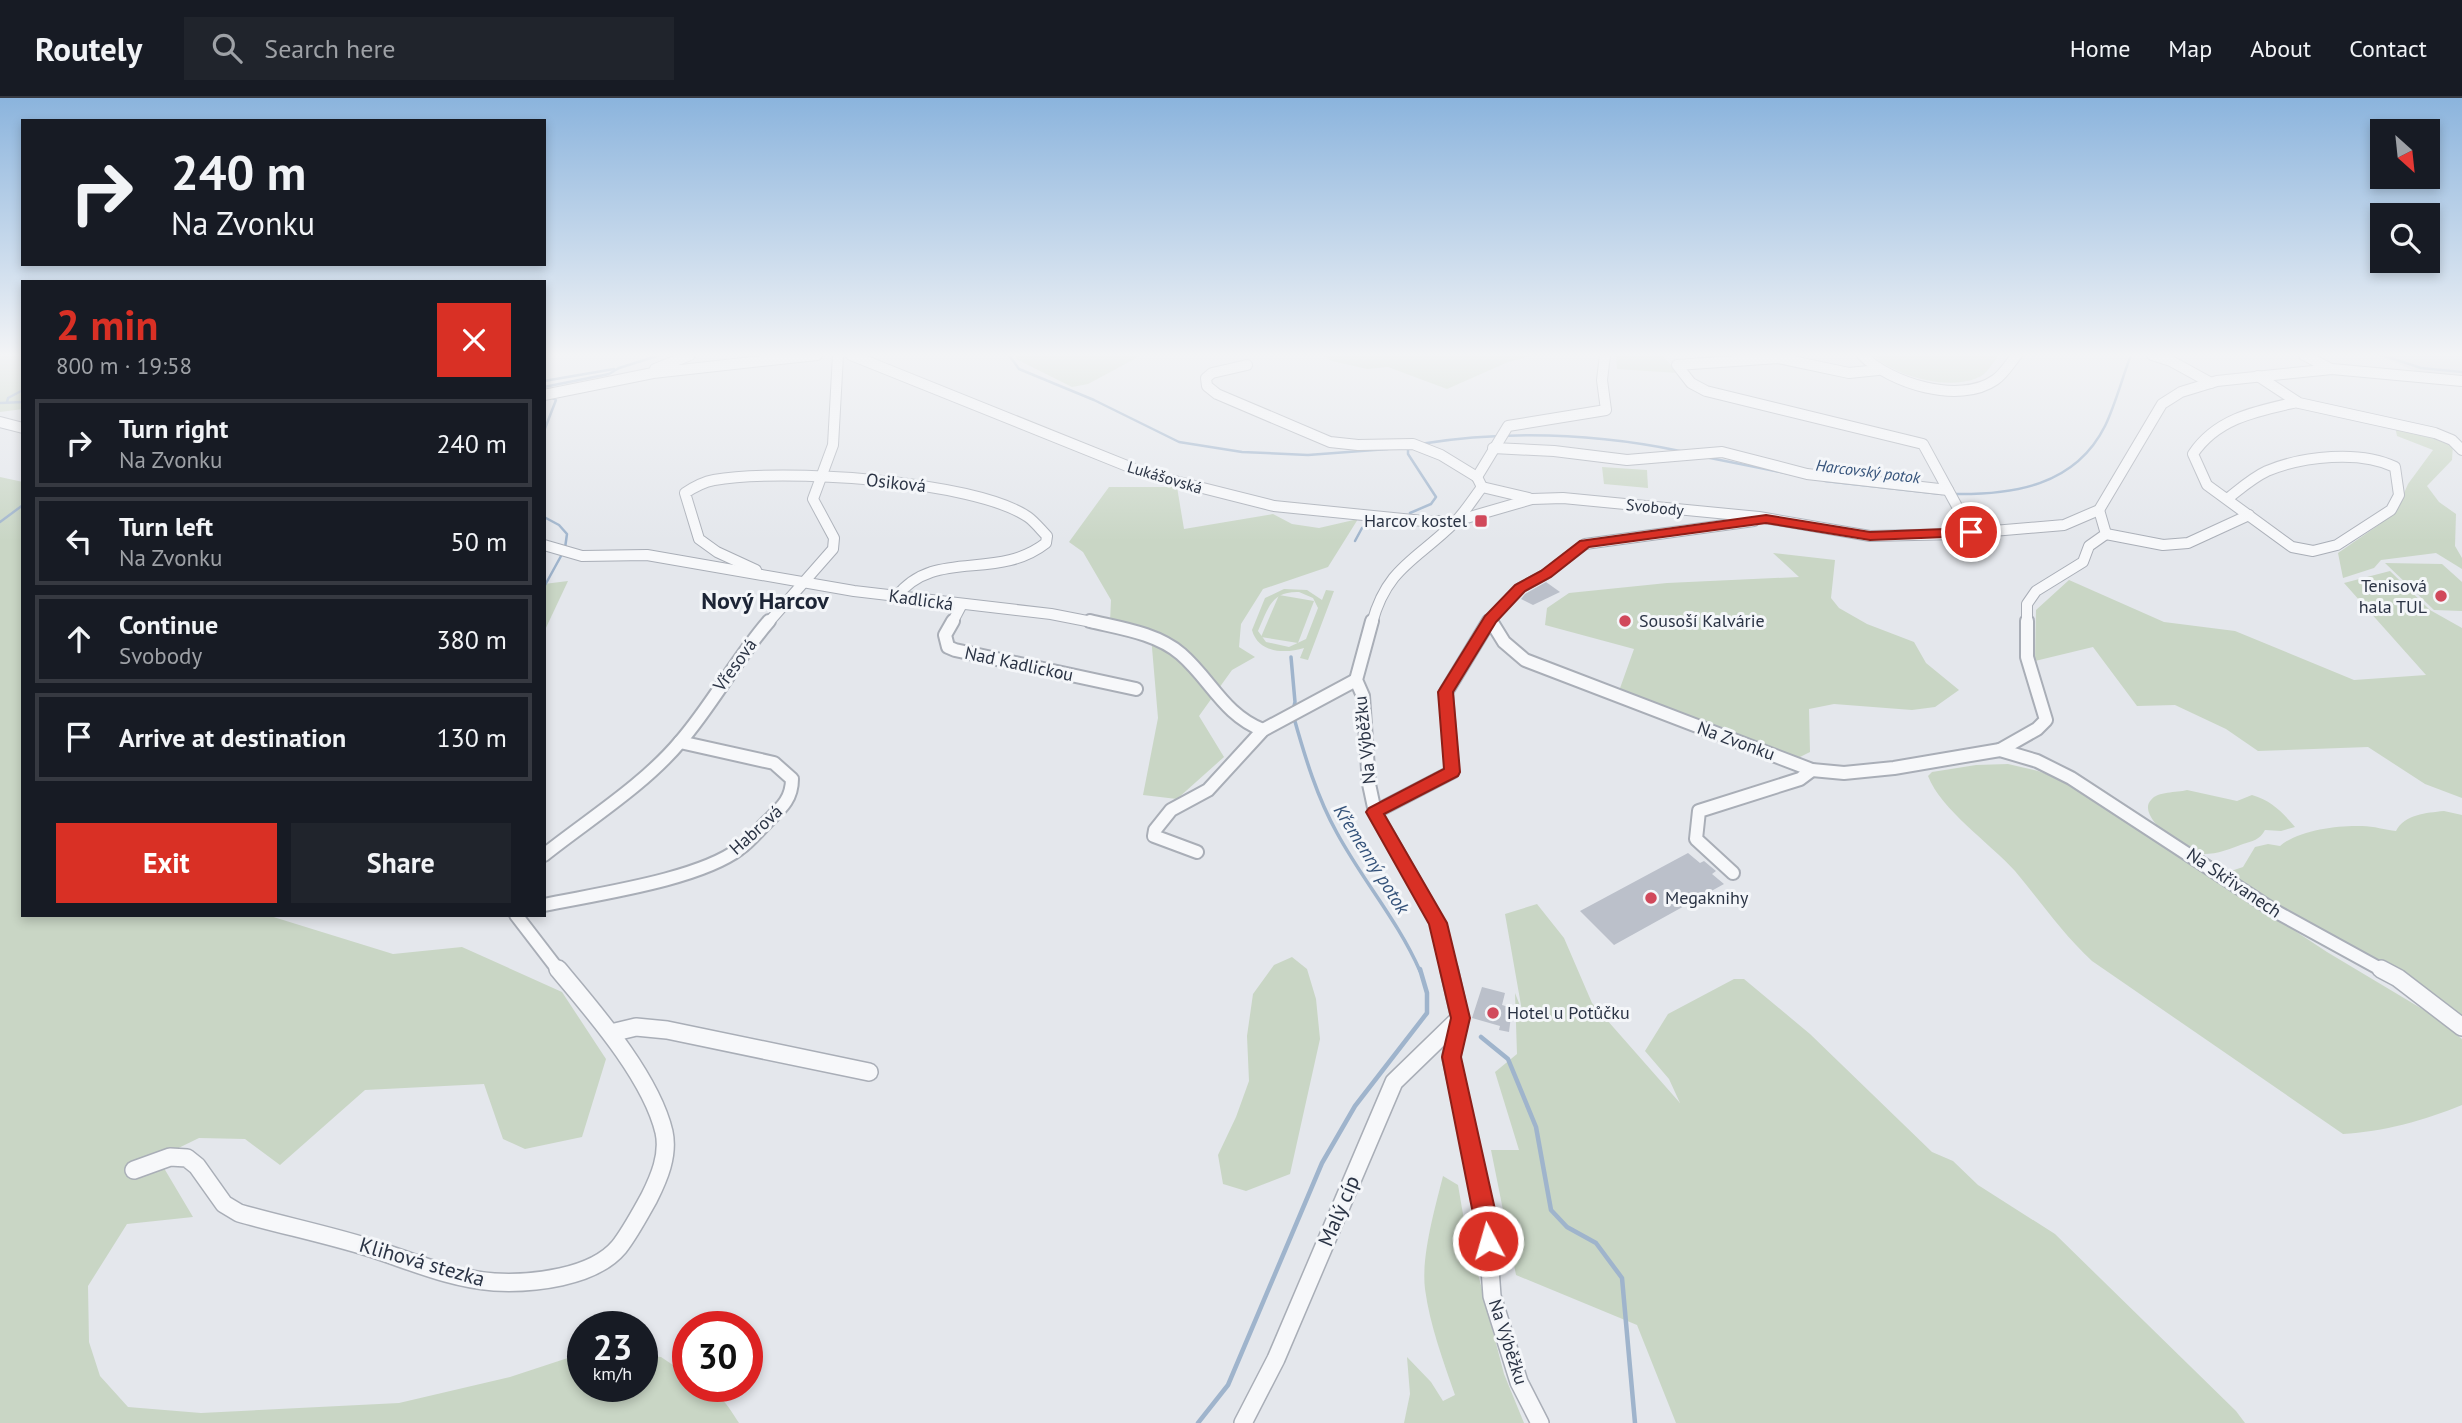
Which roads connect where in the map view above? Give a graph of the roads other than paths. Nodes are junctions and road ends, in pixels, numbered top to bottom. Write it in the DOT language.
graph roads {
  1 [pos="835,417"];
  2 [pos="1005,417"];
  3 [pos="1271,417"];
  4 [pos="1554,417"];
  5 [pos="1812,417"];
  6 [pos="2154,417"];
  7 [pos="2241,417"];
  8 [pos="2368,417"];
  9 [pos="0,422"];
  10 [pos="21,427"];
  11 [pos="1497,440"];
  12 [pos="1428,449"];
  13 [pos="2462,450"];
  14 [pos="820,478"];
  15 [pos="1480,482"];
  16 [pos="1950,494"];
  17 [pos="1532,499"];
  18 [pos="2227,499"];
  19 [pos="2099,510"];
  20 [pos="2249,515"];
  21 [pos="1766,519"];
  22 [pos="1455,521"];
  23 [pos="1971,532"];
  24 [pos="2106,534"];
  25 [pos="546,546"];
  26 [pos="768,576"];
  27 [pos="803,582"];
  28 [pos="896,597"];
  29 [pos="961,606"];
  30 [pos="1490,620"];
  31 [pos="1356,680"];
  32 [pos="1136,689"];
  33 [pos="1262,730"];
  34 [pos="680,742"];
  35 [pos="2000,750"];
  36 [pos="1812,770"];
  37 [pos="1375,812"];
  38 [pos="1197,852"];
  39 [pos="546,853"];
  40 [pos="1733,873"];
  41 [pos="546,905"];
  42 [pos="517,917"];
  43 [pos="1460,1018"];
  44 [pos="2462,1027"];
  45 [pos="611,1033"];
  46 [pos="869,1072"];
  47 [pos="134,1170"];
  48 [pos="1243,1423"];
  49 [pos="1540,1423"];
  1 -- 14 [label="street, Vřesová"];
  2 -- 22 [label="street, Lukášovská"];
  3 -- 12 [label="street"];
  4 -- 11 [label="street"];
  5 -- 16 [label="street"];
  6 -- 19 [label="street"];
  7 -- 18 [label="street"];
  8 -- 13 [label="street"];
  9 -- 10 [label="street"];
  11 -- 15 [label="street"];
  11 -- 16 [label="street"];
  12 -- 15 [label="street, Svobody"];
  14 -- 26 [label="street, Osiková"];
  14 -- 27 [label="street, Vřesová"];
  14 -- 28 [label="street, Osiková"];
  15 -- 17 [label="street, Svobody"];
  15 -- 22 [label="street"];
  16 -- 23 [label="street"];
  17 -- 21 [label="street, Svobody"];
  17 -- 22 [label="street, Svobody"];
  18 -- 20 [label="street"];
  18 -- 20 [label="street"];
  19 -- 23 [label="street, Svobody"];
  19 -- 24 [label="street"];
  20 -- 24 [label="street"];
  21 -- 23 [label="street, Svobody"];
  21 -- 30 [label="street"];
  22 -- 31 [label="street, Na Výběžku"];
  24 -- 35 [label="street, Na Skřivanech"];
  25 -- 26 [label="street, Kadlická"];
  26 -- 27 [label="street, Kadlická"];
  27 -- 28 [label="street, Kadlická"];
  27 -- 34 [label="street, Vřesová"];
  28 -- 29 [label="street, Kadlická"];
  29 -- 32 [label="street, Nad Kadlickou"];
  29 -- 33 [label="street, Kadlická"];
  30 -- 36 [label="street, Na Zvonku"];
  30 -- 37 [label="street"];
  31 -- 33 [label="street"];
  31 -- 37 [label="street, Na Výběžku"];
  33 -- 38 [label="street"];
  34 -- 39 [label="street, Vřesová"];
  34 -- 41 [label="street, Habrová"];
  35 -- 36 [label="street, Na Skřivanech"];
  35 -- 44 [label="street, Na Skřivanech"];
  36 -- 40 [label="street, Na Zvonku"];
  37 -- 43 [label="street, Na Výběžku"];
  42 -- 45 [label="street"];
  43 -- 48 [label="street, Malý cíp"];
  43 -- 49 [label="street, Na Výběžku"];
  45 -- 46 [label="street"];
  45 -- 47 [label="street, Klihová stezka"];
}
